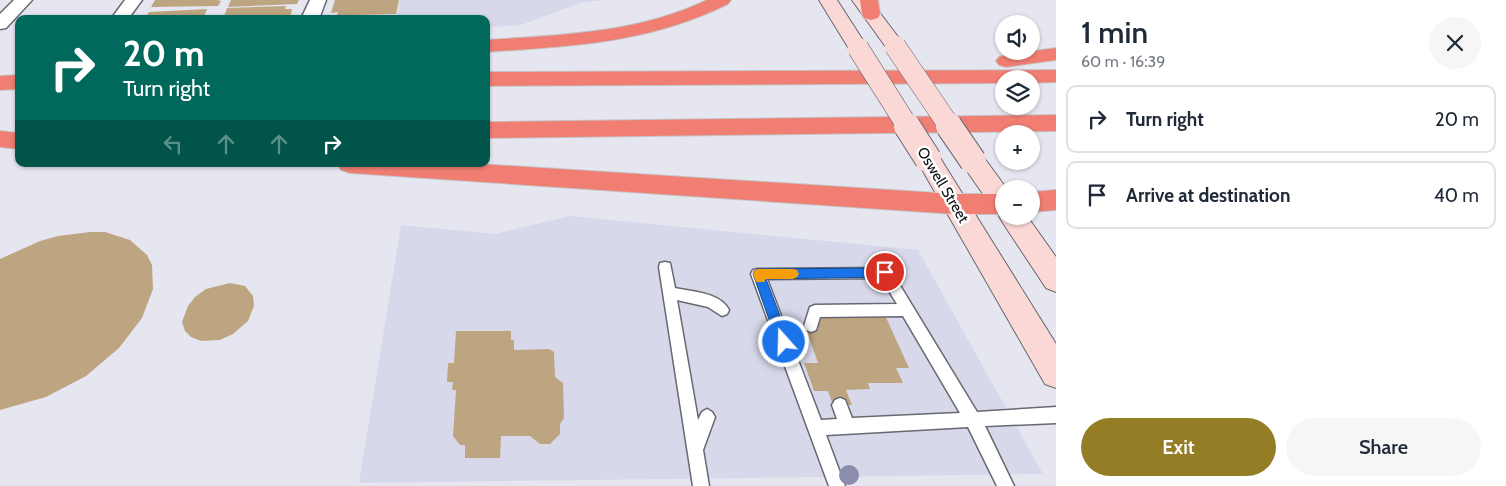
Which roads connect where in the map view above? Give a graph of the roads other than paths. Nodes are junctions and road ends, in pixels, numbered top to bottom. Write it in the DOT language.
graph roads {
  1 [pos="24,0"];
  2 [pos="134,0"];
  3 [pos="318,0"];
  4 [pos="722,0"];
  5 [pos="828,0"];
  6 [pos="867,5"];
  7 [pos="122,15"];
  8 [pos="312,15"];
  9 [pos="0,24"];
  10 [pos="490,46"];
  11 [pos="1056,54"];
  12 [pos="1056,76"];
  13 [pos="490,79"];
  14 [pos="520,79"];
  15 [pos="15,83"];
  16 [pos="0,84"];
  17 [pos="1056,123"];
  18 [pos="490,130"];
  19 [pos="0,135"];
  20 [pos="15,135"];
  21 [pos="0,139"];
  22 [pos="15,140"];
  23 [pos="395,167"];
  24 [pos="995,191"];
  25 [pos="1056,200"];
  26 [pos="1040,201"];
  27 [pos="954,204"];
  28 [pos="995,204"];
  29 [pos="1018,225"];
  30 [pos="665,266"];
  31 [pos="1056,280"];
  32 [pos="670,293"];
  33 [pos="722,310"];
  34 [pos="907,310"];
  35 [pos="811,326"];
  36 [pos="1056,372"];
  37 [pos="840,405"];
  38 [pos="1056,415"];
  39 [pos="707,417"];
  40 [pos="972,418"];
  41 [pos="847,426"];
  42 [pos="816,428"];
  43 [pos="695,449"];
  44 [pos="701,486"];
  45 [pos="837,486"];
  46 [pos="1006,486"];
  1 -- 9 [label="street"];
  2 -- 7 [label="street"];
  3 -- 8 [label="street"];
  4 -- 10 [label="highway"];
  5 -- 27 [label="main road, Oswell Street, bridge"];
  6 -- 24 [label="main road, bridge"];
  11 -- 14 [label="highway"];
  12 -- 14 [label="highway"];
  13 -- 14 [label="highway"];
  15 -- 16 [label="highway"];
  17 -- 18 [label="highway"];
  19 -- 20 [label="highway"];
  21 -- 22 [label="highway"];
  23 -- 27 [label="highway"];
  25 -- 26 [label="highway"];
  27 -- 28 [label="highway"];
  27 -- 36 [label="main road, Oswell Street"];
  29 -- 31 [label="main road"];
  30 -- 32 [label="lane"];
  32 -- 33 [label="lane"];
  32 -- 43 [label="lane"];
  34 -- 35 [label="lane"];
  34 -- 40 [label="lane"];
  34 -- 42 [label="lane"];
  37 -- 41 [label="lane"];
  38 -- 40 [label="lane"];
  39 -- 43 [label="lane"];
  40 -- 41 [label="lane"];
  40 -- 46 [label="lane"];
  41 -- 42 [label="lane"];
  42 -- 45 [label="lane"];
  43 -- 44 [label="lane"];
}
